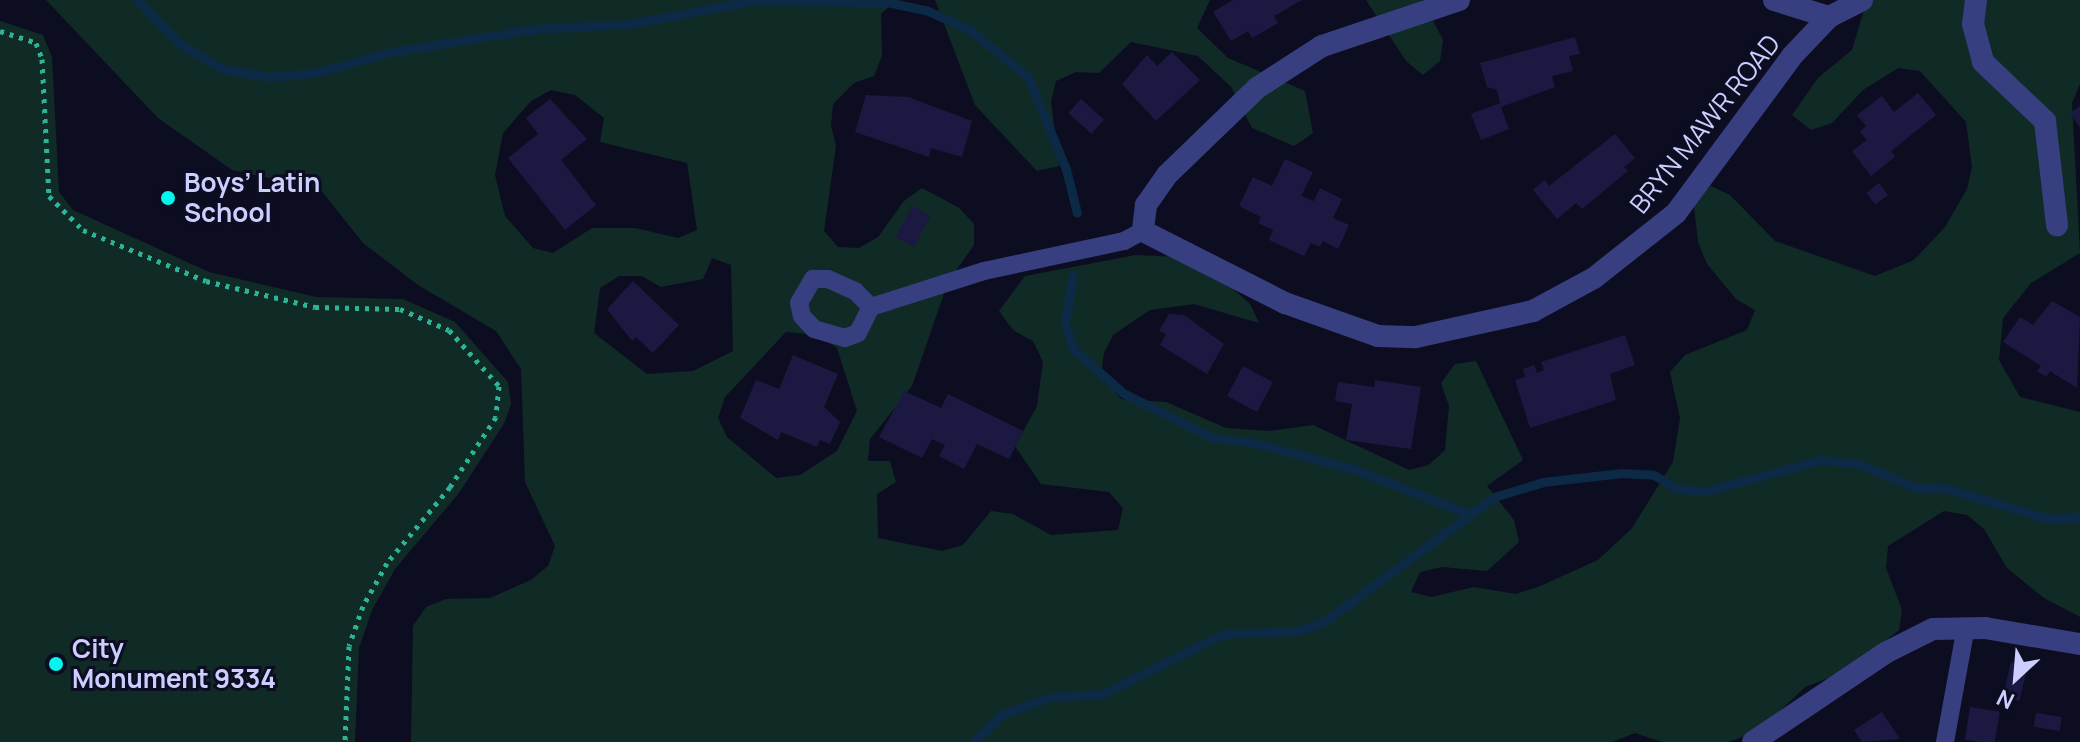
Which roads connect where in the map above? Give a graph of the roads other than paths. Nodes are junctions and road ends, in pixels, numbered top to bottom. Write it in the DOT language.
graph roads {
  1 [pos="1459,0"];
  2 [pos="1774,0"];
  3 [pos="1862,0"];
  4 [pos="1976,0"];
  5 [pos="1829,17"];
  6 [pos="2057,225"];
  7 [pos="1143,231"];
  8 [pos="871,307"];
  9 [pos="1966,627"];
  10 [pos="2080,644"];
  11 [pos="1753,742"];
  12 [pos="1945,742"];
  1 -- 7 [label="street"];
  2 -- 5 [label="street"];
  3 -- 5 [label="street, BRYN MAWR ROAD"];
  4 -- 6 [label="street"];
  5 -- 7 [label="street, BRYN MAWR ROAD"];
  7 -- 8 [label="lane"];
  9 -- 10 [label="street"];
  9 -- 11 [label="street"];
  9 -- 12 [label="lane"];
}
